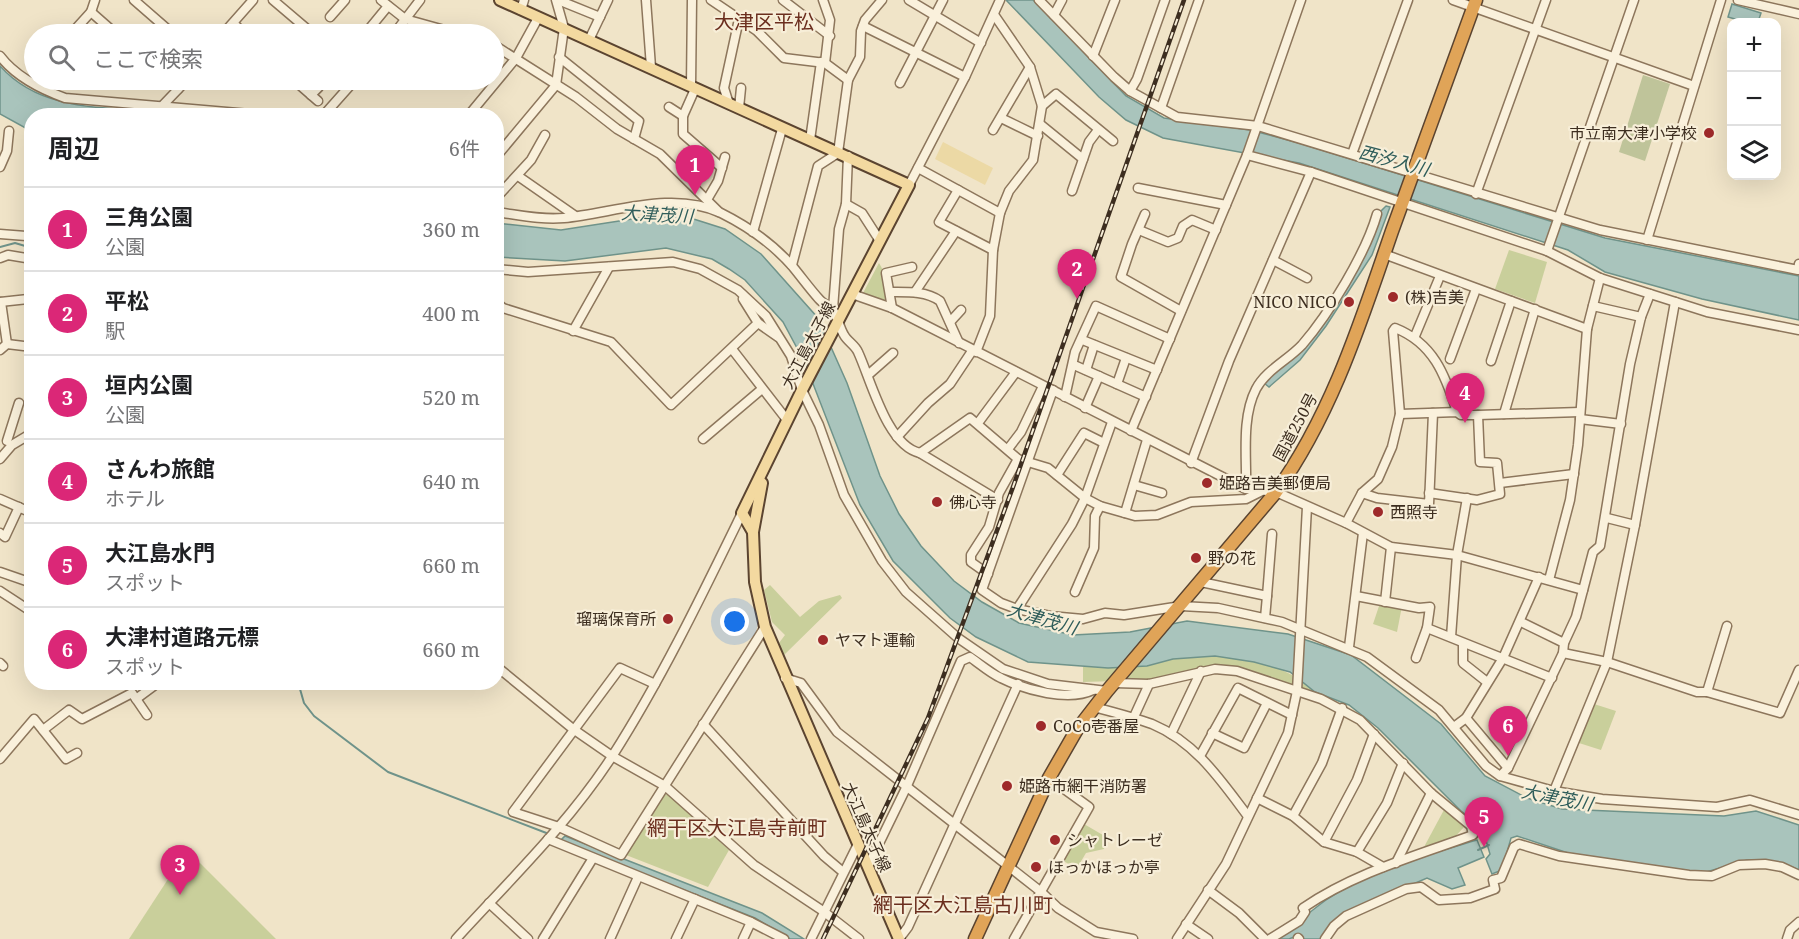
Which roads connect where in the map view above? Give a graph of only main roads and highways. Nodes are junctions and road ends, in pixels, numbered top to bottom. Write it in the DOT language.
graph roads {
  1 [pos="500,0"];
  2 [pos="1474,4"];
  3 [pos="523,5"];
  4 [pos="767,462"];
  5 [pos="753,532"];
  6 [pos="899,939"];
  7 [pos="975,939"];
  1 -- 3 [label="main road"];
  2 -- 7 [label="highway, 国道250号"];
  3 -- 4 [label="main road, 大江島太子線"];
  4 -- 5 [label="main road"];
  4 -- 5 [label="main road, 大江島太子線"];
  5 -- 6 [label="main road, 大江島太子線"];
}
